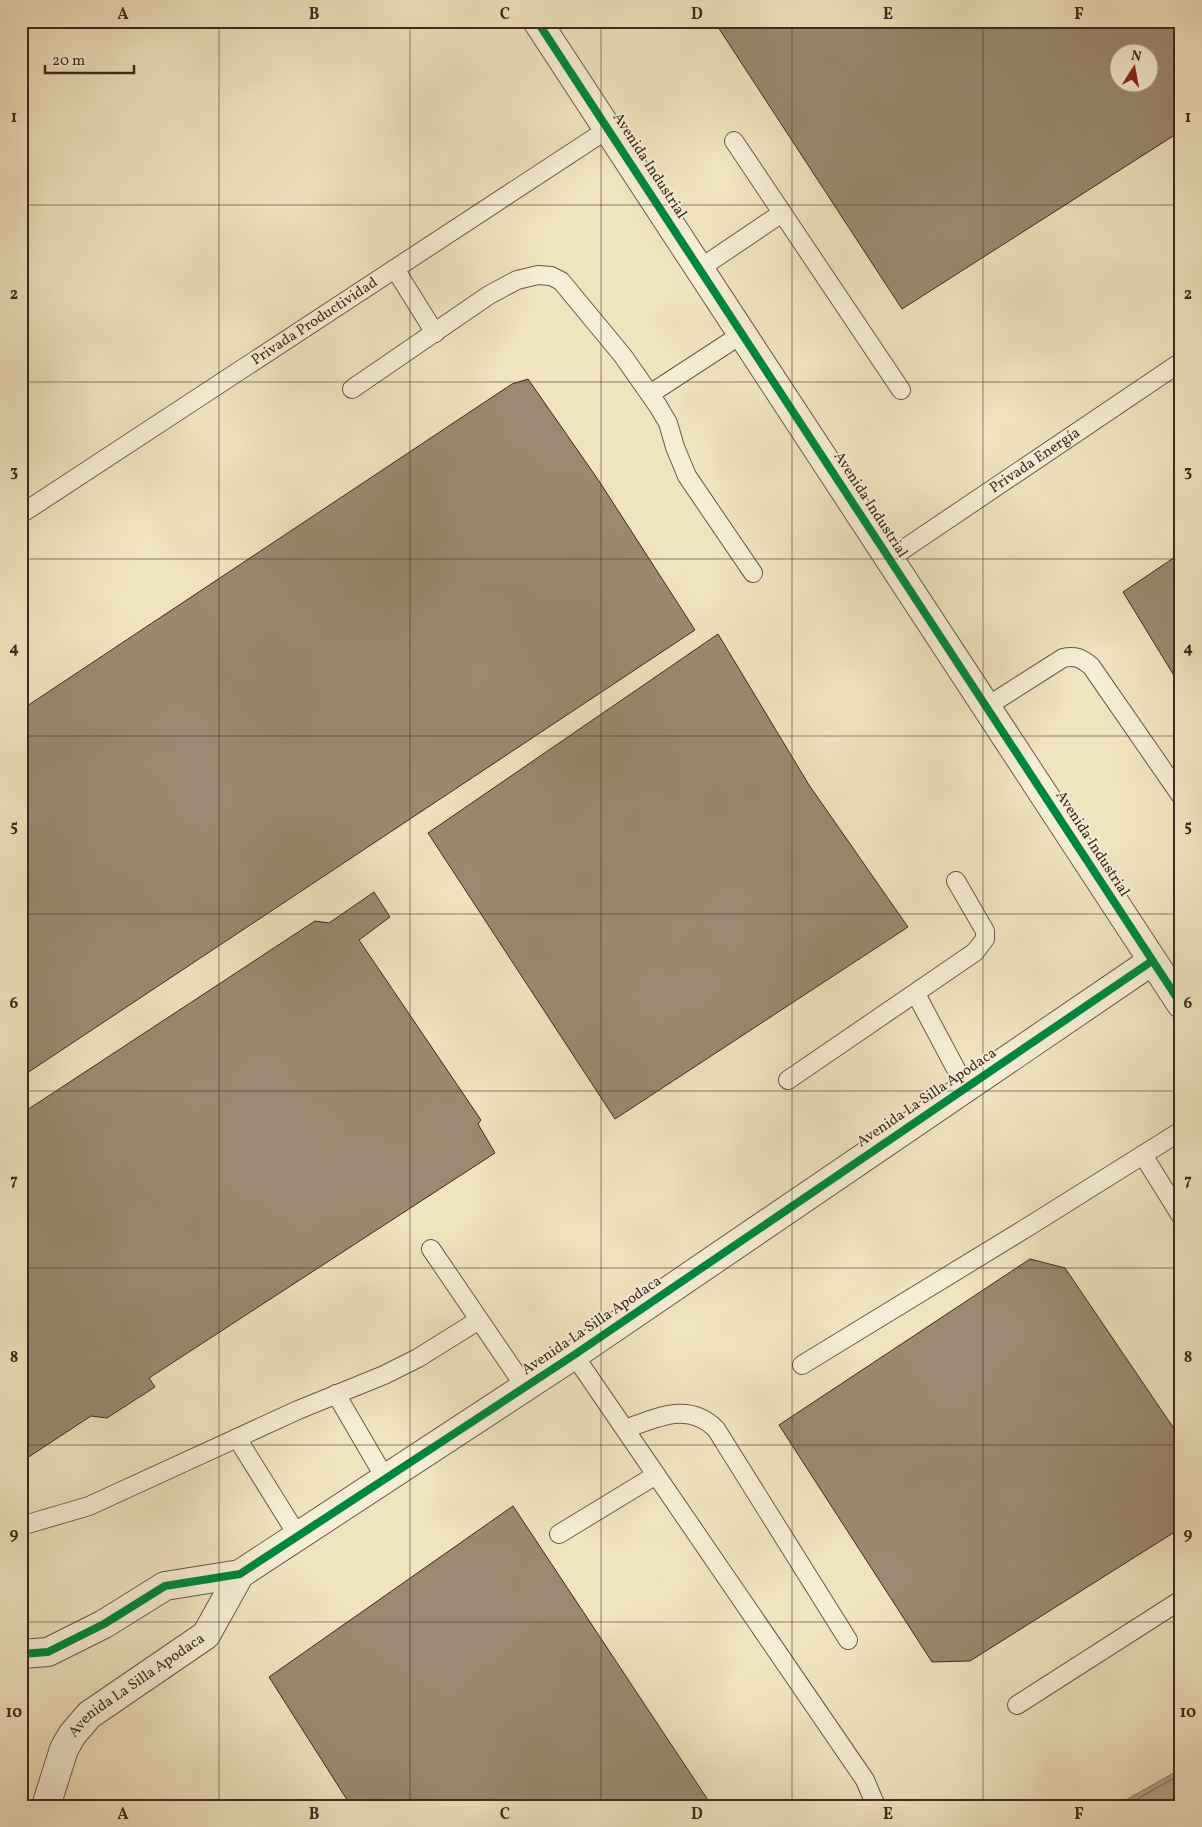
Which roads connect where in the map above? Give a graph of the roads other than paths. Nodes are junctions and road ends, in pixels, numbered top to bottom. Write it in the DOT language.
graph roads {
  1 [pos="537,21"];
  2 [pos="608,129"];
  3 [pos="734,141"];
  4 [pos="782,213"];
  5 [pos="395,269"];
  6 [pos="700,269"];
  7 [pos="435,333"];
  8 [pos="742,334"];
  9 [pos="1181,362"];
  10 [pos="352,389"];
  11 [pos="901,390"];
  12 [pos="650,394"];
  13 [pos="21,514"];
  14 [pos="889,558"];
  15 [pos="753,573"];
  16 [pos="986,707"];
  17 [pos="1181,796"];
  18 [pos="956,881"];
  19 [pos="1152,961"];
  20 [pos="916,994"];
  21 [pos="1181,1004"];
  22 [pos="788,1080"];
  23 [pos="966,1088"];
  24 [pos="1181,1131"];
  25 [pos="1143,1155"];
  26 [pos="1181,1216"];
  27 [pos="431,1249"];
  28 [pos="479,1320"];
  29 [pos="574,1355"];
  30 [pos="802,1365"];
  31 [pos="526,1387"];
  32 [pos="336,1394"];
  33 [pos="625,1430"];
  34 [pos="237,1438"];
  35 [pos="656,1475"];
  36 [pos="386,1478"];
  37 [pos="21,1526"];
  38 [pos="559,1534"];
  39 [pos="298,1536"];
  40 [pos="240,1574"];
  41 [pos="1181,1600"];
  42 [pos="848,1640"];
  43 [pos="21,1654"];
  44 [pos="1017,1705"];
  45 [pos="46,1806"];
  46 [pos="876,1806"];
  1 -- 2 [label="street, Avenida Industrial"];
  2 -- 5 [label="lane, Privada Productividad"];
  2 -- 6 [label="street, Avenida Industrial"];
  3 -- 4 [label="lane"];
  4 -- 6 [label="lane"];
  4 -- 11 [label="lane"];
  5 -- 7 [label="lane"];
  5 -- 13 [label="lane, Privada Productividad"];
  6 -- 8 [label="street, Avenida Industrial"];
  7 -- 10 [label="lane"];
  7 -- 12 [label="lane"];
  8 -- 12 [label="lane"];
  8 -- 14 [label="street, Avenida Industrial"];
  9 -- 14 [label="lane, Privada Energía"];
  12 -- 15 [label="lane"];
  14 -- 16 [label="street, Avenida Industrial"];
  16 -- 17 [label="lane"];
  16 -- 19 [label="street, Avenida Industrial"];
  18 -- 20 [label="lane"];
  19 -- 21 [label="street, Avenida Industrial"];
  19 -- 23 [label="street, Avenida La Silla Apodaca"];
  20 -- 22 [label="lane"];
  20 -- 23 [label="lane"];
  23 -- 29 [label="street, Avenida La Silla Apodaca"];
  24 -- 25 [label="lane"];
  25 -- 26 [label="lane"];
  25 -- 30 [label="lane"];
  27 -- 28 [label="lane"];
  28 -- 31 [label="lane"];
  28 -- 32 [label="lane"];
  29 -- 31 [label="street, Avenida La Silla Apodaca"];
  29 -- 33 [label="lane"];
  31 -- 36 [label="street, Avenida La Silla Apodaca"];
  32 -- 34 [label="lane"];
  32 -- 36 [label="lane"];
  33 -- 35 [label="lane"];
  33 -- 42 [label="lane"];
  34 -- 37 [label="lane"];
  34 -- 39 [label="lane"];
  35 -- 38 [label="lane"];
  35 -- 46 [label="lane"];
  36 -- 39 [label="street, Avenida La Silla Apodaca"];
  39 -- 40 [label="street, Avenida La Silla Apodaca"];
  40 -- 43 [label="street, Avenida La Silla Apodaca"];
  40 -- 45 [label="street, Avenida La Silla Apodaca"];
  41 -- 44 [label="lane"];
}
